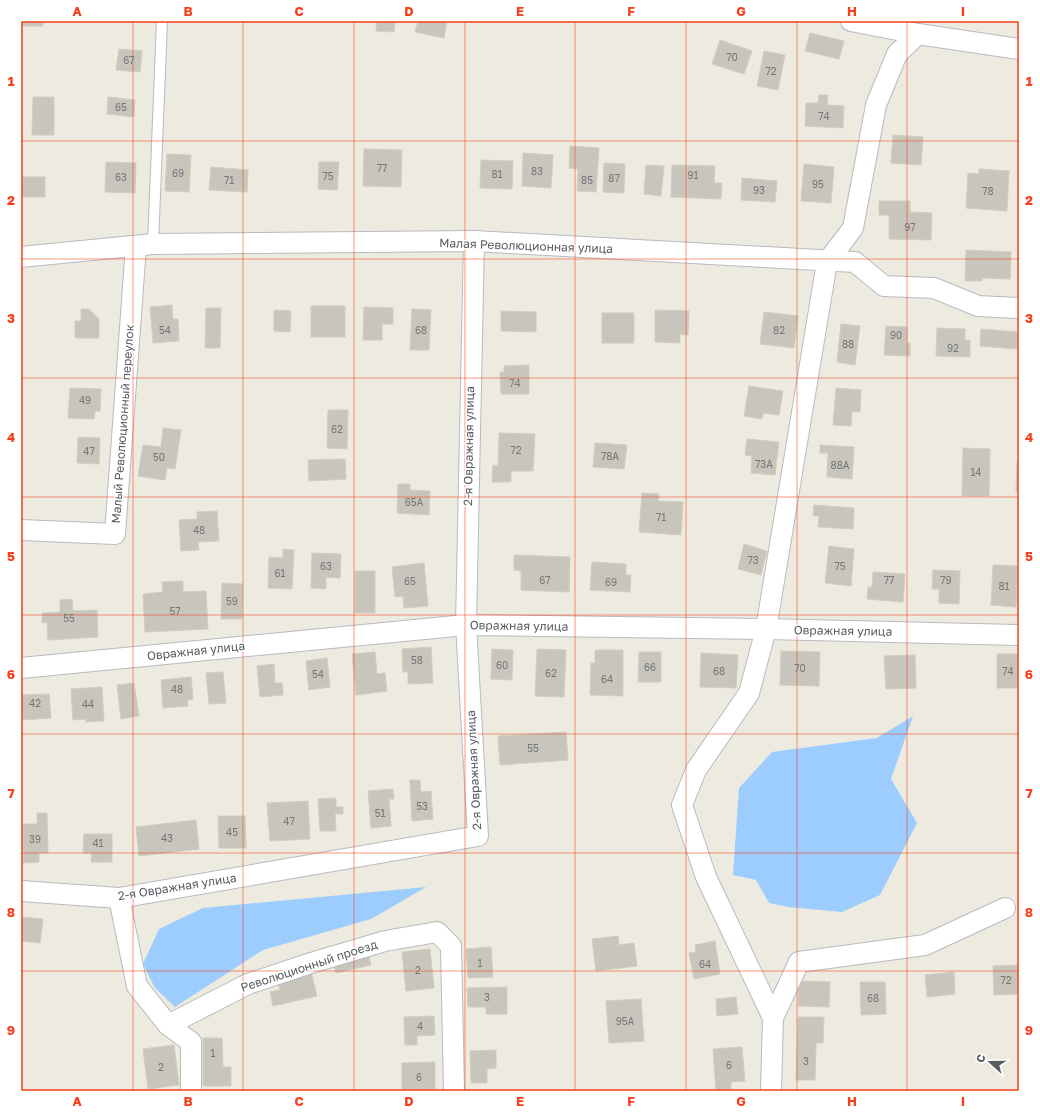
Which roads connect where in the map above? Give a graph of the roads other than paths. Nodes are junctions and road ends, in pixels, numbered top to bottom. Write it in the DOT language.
graph roads {
  1 [pos="162,21"];
  2 [pos="851,21"];
  3 [pos="918,34"];
  4 [pos="1019,49"];
  5 [pos="474,242"];
  6 [pos="145,245"];
  7 [pos="21,257"];
  8 [pos="827,262"];
  9 [pos="1019,308"];
  10 [pos="21,530"];
  11 [pos="466,625"];
  12 [pos="766,629"];
  13 [pos="1019,635"];
  14 [pos="21,668"];
  15 [pos="21,891"];
  16 [pos="119,898"];
  17 [pos="1005,908"];
  18 [pos="773,1018"];
  19 [pos="168,1025"];
  20 [pos="191,1091"];
  21 [pos="454,1091"];
  22 [pos="771,1091"];
  1 -- 6 [label="lane"];
  2 -- 3 [label="street"];
  3 -- 4 [label="street"];
  3 -- 8 [label="street"];
  5 -- 6 [label="street, Малая Революционная улица"];
  5 -- 8 [label="street, Малая Революционная улица"];
  5 -- 11 [label="street, 2-я Овражная улица"];
  6 -- 7 [label="street, Малая Революционная улица"];
  6 -- 10 [label="street, Малый Революционный переулок"];
  8 -- 9 [label="street, Малая Революционная улица"];
  8 -- 12 [label="street"];
  11 -- 12 [label="street, Овражная улица"];
  11 -- 14 [label="street, Овражная улица"];
  11 -- 16 [label="street, 2-я Овражная улица"];
  12 -- 13 [label="street, Овражная улица"];
  12 -- 18 [label="street"];
  15 -- 16 [label="street, 2-я Овражная улица"];
  16 -- 19 [label="street"];
  17 -- 18 [label="street"];
  18 -- 22 [label="street"];
  19 -- 20 [label="street"];
  19 -- 21 [label="street, Революционный проезд"];
}
